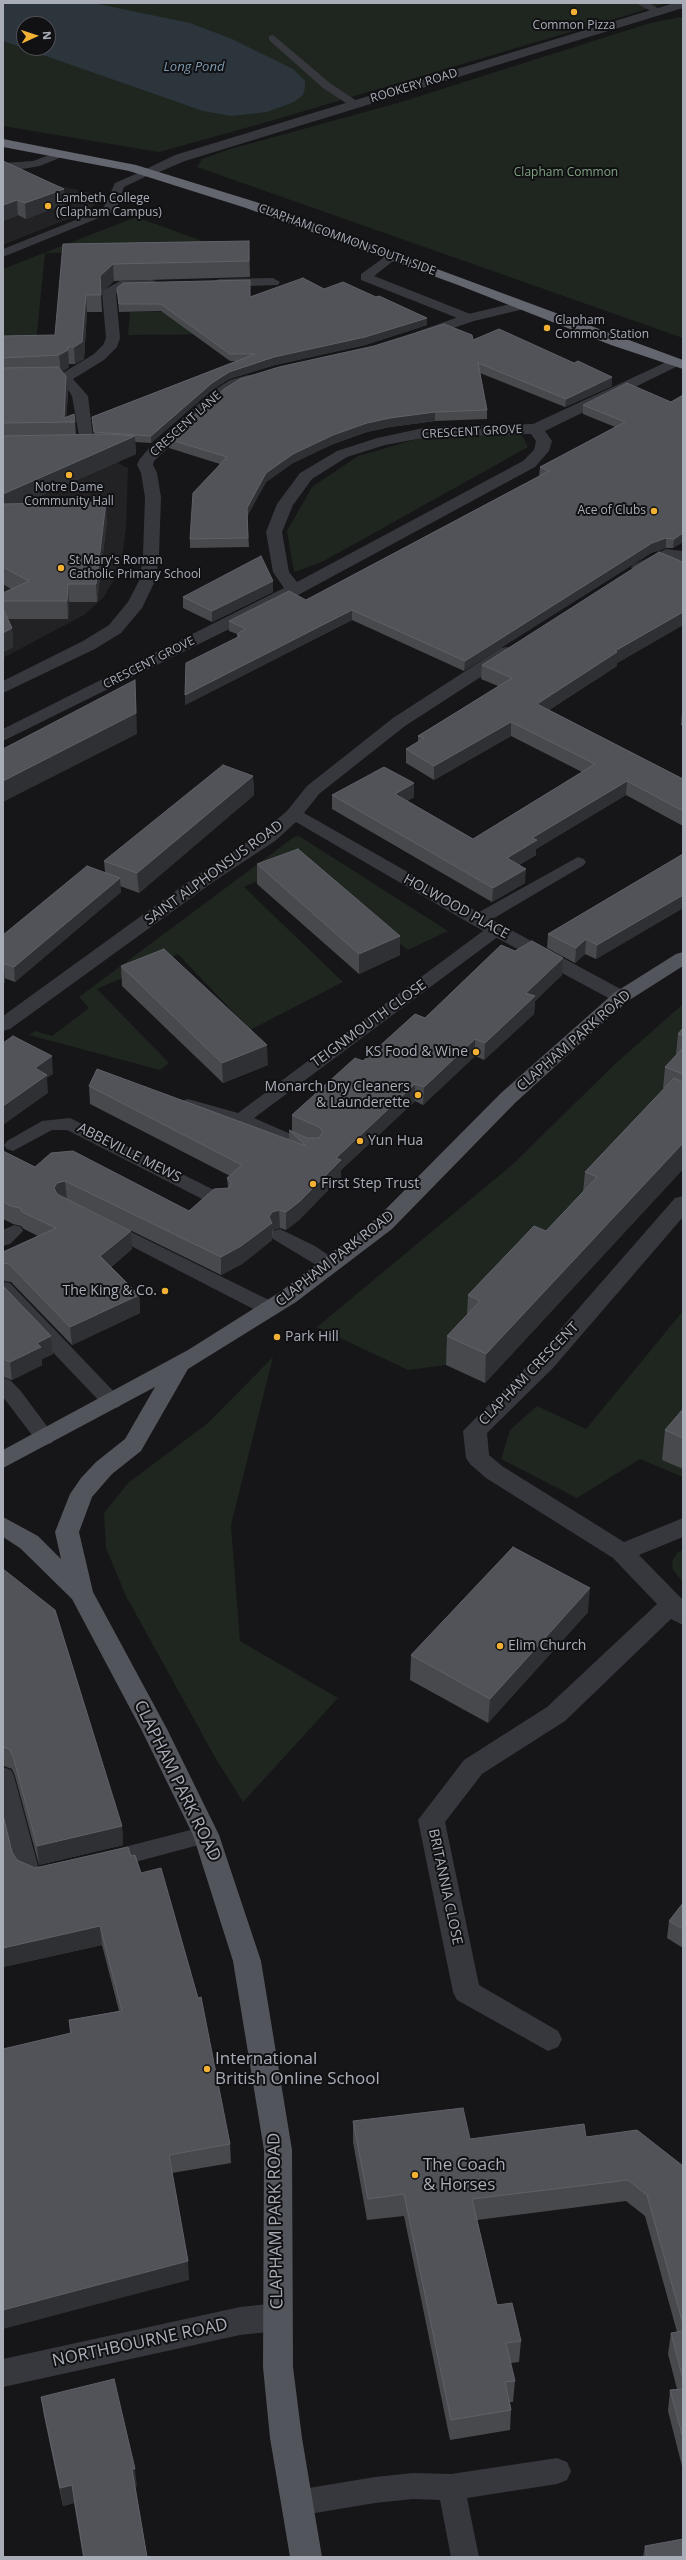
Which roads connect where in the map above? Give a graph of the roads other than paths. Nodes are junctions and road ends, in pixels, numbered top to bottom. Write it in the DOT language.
graph roads {
  1 [pos="641,3"];
  2 [pos="683,4"];
  3 [pos="658,12"];
  4 [pos="273,38"];
  5 [pos="356,105"];
  6 [pos="3,143"];
  7 [pos="60,154"];
  8 [pos="3,166"];
  9 [pos="147,172"];
  10 [pos="3,253"];
  11 [pos="393,255"];
  12 [pos="273,282"];
  13 [pos="204,283"];
  14 [pos="166,284"];
  15 [pos="523,305"];
  16 [pos="469,318"];
  17 [pos="406,339"];
  18 [pos="679,363"];
  19 [pos="263,374"];
  20 [pos="64,378"];
  21 [pos="3,380"];
  22 [pos="536,429"];
  23 [pos="85,445"];
  24 [pos="683,556"];
  25 [pos="627,576"];
  26 [pos="294,590"];
  27 [pos="520,644"];
  28 [pos="3,688"];
  29 [pos="3,736"];
  30 [pos="292,815"];
  31 [pos="578,862"];
  32 [pos="478,920"];
  33 [pos="497,929"];
  34 [pos="683,958"];
  35 [pos="621,997"];
  36 [pos="3,1025"];
  37 [pos="188,1104"];
  38 [pos="241,1119"];
  39 [pos="13,1145"];
  40 [pos="313,1150"];
  41 [pos="221,1201"];
  42 [pos="683,1204"];
  43 [pos="94,1220"];
  44 [pos="280,1235"];
  45 [pos="330,1265"];
  46 [pos="3,1288"];
  47 [pos="270,1309"];
  48 [pos="180,1363"];
  49 [pos="3,1385"];
  50 [pos="112,1402"];
  51 [pos="45,1438"];
  52 [pos="3,1460"];
  53 [pos="3,1526"];
  54 [pos="683,1527"];
  55 [pos="622,1552"];
  56 [pos="82,1593"];
  57 [pos="677,1610"];
  58 [pos="3,1776"];
  59 [pos="206,1835"];
  60 [pos="85,1866"];
  61 [pos="62,1871"];
  62 [pos="548,2039"];
  63 [pos="278,2317"];
  64 [pos="3,2373"];
  65 [pos="557,2471"];
  66 [pos="452,2488"];
  67 [pos="297,2503"];
  68 [pos="306,2557"];
  69 [pos="465,2557"];
  1 -- 3 [label="lane"];
  2 -- 3 [label="street, ROOKERY ROAD"];
  3 -- 5 [label="street, ROOKERY ROAD"];
  4 -- 5 [label="lane"];
  5 -- 9 [label="street, ROOKERY ROAD"];
  6 -- 7 [label="highway, CLAPHAM COMMON SOUTH SIDE"];
  7 -- 8 [label="lane"];
  7 -- 9 [label="highway, CLAPHAM COMMON SOUTH SIDE"];
  9 -- 10 [label="lane"];
  9 -- 11 [label="highway, CLAPHAM COMMON SOUTH SIDE"];
  11 -- 15 [label="highway, CLAPHAM COMMON SOUTH SIDE"];
  11 -- 16 [label="lane"];
  12 -- 13 [label="street"];
  14 -- 20 [label="street"];
  15 -- 16 [label="street"];
  15 -- 18 [label="highway, CLAPHAM COMMON SOUTH SIDE"];
  16 -- 17 [label="street"];
  18 -- 22 [label="street, CRESCENT GROVE"];
  19 -- 28 [label="street, CRESCENT LANE"];
  20 -- 21 [label="street"];
  20 -- 23 [label="street"];
  22 -- 26 [label="street, CRESCENT GROVE"];
  22 -- 26 [label="street, CRESCENT GROVE"];
  24 -- 25 [label="street"];
  26 -- 29 [label="street, CRESCENT GROVE"];
  27 -- 30 [label="street, SAINT ALPHONSUS ROAD"];
  30 -- 32 [label="street, HOLWOOD PLACE"];
  30 -- 36 [label="street, SAINT ALPHONSUS ROAD"];
  31 -- 32 [label="lane"];
  32 -- 33 [label="street, HOLWOOD PLACE"];
  33 -- 35 [label="street, HOLWOOD PLACE"];
  33 -- 38 [label="lane, TEIGNMOUTH CLOSE"];
  34 -- 35 [label="main road, CLAPHAM PARK ROAD"];
  35 -- 45 [label="main road, CLAPHAM PARK ROAD"];
  37 -- 38 [label="lane"];
  38 -- 40 [label="lane"];
  39 -- 41 [label="lane, ABBEVILLE MEWS"];
  42 -- 55 [label="street, CLAPHAM CRESCENT"];
  43 -- 47 [label="lane"];
  44 -- 45 [label="lane"];
  45 -- 47 [label="main road, CLAPHAM PARK ROAD"];
  46 -- 50 [label="lane"];
  47 -- 48 [label="main road, CLAPHAM PARK ROAD"];
  48 -- 50 [label="main road, CLAPHAM PARK ROAD"];
  48 -- 56 [label="main road"];
  49 -- 51 [label="lane"];
  50 -- 51 [label="main road, CLAPHAM PARK ROAD"];
  51 -- 52 [label="main road, CLAPHAM PARK ROAD"];
  53 -- 56 [label="main road, CLAPHAM PARK ROAD"];
  54 -- 55 [label="street"];
  55 -- 57 [label="street, CLAPHAM CRESCENT"];
  56 -- 59 [label="main road, CLAPHAM PARK ROAD"];
  57 -- 62 [label="street, BRITANNIA CLOSE"];
  58 -- 61 [label="lane"];
  59 -- 60 [label="lane"];
  59 -- 63 [label="main road, CLAPHAM PARK ROAD"];
  63 -- 64 [label="street, NORTHBOURNE ROAD"];
  63 -- 67 [label="main road, CLAPHAM PARK ROAD"];
  65 -- 66 [label="lane"];
  66 -- 67 [label="lane"];
  66 -- 69 [label="lane"];
  67 -- 68 [label="main road, CLAPHAM PARK ROAD"];
}
